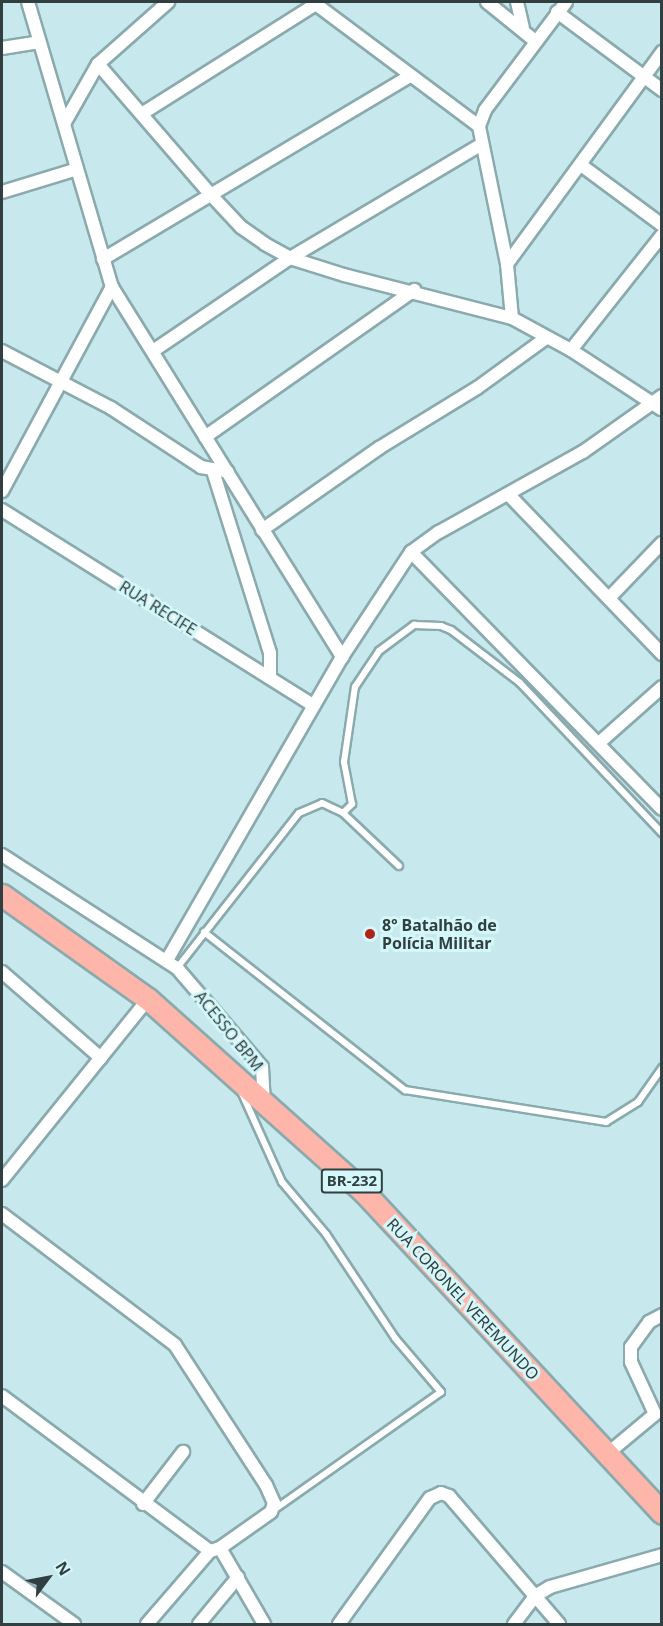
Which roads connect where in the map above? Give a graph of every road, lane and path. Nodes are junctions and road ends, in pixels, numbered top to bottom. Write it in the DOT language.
graph roads {
  1 [pos="28,2"];
  2 [pos="168,2"];
  3 [pos="488,2"];
  4 [pos="517,2"];
  5 [pos="566,2"];
  6 [pos="314,3"];
  7 [pos="557,12"];
  8 [pos="523,27"];
  9 [pos="534,40"];
  10 [pos="40,42"];
  11 [pos="2,48"];
  12 [pos="662,52"];
  13 [pos="98,63"];
  14 [pos="410,76"];
  15 [pos="644,76"];
  16 [pos="662,90"];
  17 [pos="143,113"];
  18 [pos="65,122"];
  19 [pos="479,126"];
  20 [pos="480,144"];
  21 [pos="581,165"];
  22 [pos="77,169"];
  23 [pos="2,192"];
  24 [pos="210,195"];
  25 [pos="662,225"];
  26 [pos="662,235"];
  27 [pos="290,258"];
  28 [pos="103,259"];
  29 [pos="507,264"];
  30 [pos="112,287"];
  31 [pos="414,290"];
  32 [pos="512,318"];
  33 [pos="546,338"];
  34 [pos="2,351"];
  35 [pos="153,351"];
  36 [pos="571,351"];
  37 [pos="60,383"];
  38 [pos="660,403"];
  39 [pos="205,437"];
  40 [pos="213,471"];
  41 [pos="228,472"];
  42 [pos="2,491"];
  43 [pos="509,495"];
  44 [pos="2,510"];
  45 [pos="262,530"];
  46 [pos="662,543"];
  47 [pos="411,552"];
  48 [pos="610,597"];
  49 [pos="662,654"];
  50 [pos="342,657"];
  51 [pos="270,678"];
  52 [pos="662,687"];
  53 [pos="315,706"];
  54 [pos="600,742"];
  55 [pos="662,809"];
  56 [pos="343,813"];
  57 [pos="662,833"];
  58 [pos="2,855"];
  59 [pos="399,866"];
  60 [pos="2,895"];
  61 [pos="204,932"];
  62 [pos="172,964"];
  63 [pos="2,972"];
  64 [pos="148,999"];
  65 [pos="102,1058"];
  66 [pos="662,1068"];
  67 [pos="237,1077"];
  68 [pos="264,1100"];
  69 [pos="2,1180"];
  70 [pos="2,1214"];
  71 [pos="662,1315"];
  72 [pos="2,1396"];
  73 [pos="183,1452"];
  74 [pos="607,1454"];
  75 [pos="143,1504"];
  76 [pos="271,1512"];
  77 [pos="662,1513"];
  78 [pos="215,1550"];
  79 [pos="662,1555"];
  80 [pos="2,1572"];
  81 [pos="238,1577"];
  82 [pos="535,1596"];
  83 [pos="74,1624"];
  84 [pos="147,1624"];
  85 [pos="199,1624"];
  86 [pos="264,1624"];
  87 [pos="339,1624"];
  88 [pos="514,1624"];
  89 [pos="559,1624"];
  1 -- 10 [label="street"];
  2 -- 13 [label="street"];
  3 -- 8 [label="street"];
  4 -- 8 [label="street"];
  5 -- 7 [label="street"];
  6 -- 14 [label="street"];
  6 -- 17 [label="street"];
  7 -- 9 [label="street"];
  7 -- 15 [label="street"];
  8 -- 9 [label="street"];
  9 -- 19 [label="street"];
  10 -- 11 [label="street"];
  10 -- 18 [label="street"];
  12 -- 15 [label="street"];
  13 -- 17 [label="street"];
  13 -- 18 [label="street"];
  14 -- 19 [label="street"];
  14 -- 24 [label="street"];
  15 -- 16 [label="street"];
  15 -- 21 [label="street"];
  17 -- 24 [label="street"];
  18 -- 22 [label="street"];
  19 -- 20 [label="street"];
  20 -- 27 [label="street"];
  20 -- 29 [label="street"];
  21 -- 25 [label="street"];
  21 -- 29 [label="street"];
  22 -- 23 [label="street"];
  22 -- 28 [label="street"];
  24 -- 27 [label="street"];
  24 -- 28 [label="street"];
  26 -- 36 [label="street"];
  27 -- 31 [label="street"];
  27 -- 35 [label="street"];
  28 -- 30 [label="street"];
  29 -- 32 [label="street"];
  30 -- 35 [label="street"];
  30 -- 37 [label="street"];
  31 -- 32 [label="street"];
  31 -- 39 [label="street"];
  32 -- 33 [label="street"];
  33 -- 36 [label="street"];
  33 -- 45 [label="street"];
  34 -- 37 [label="street"];
  35 -- 39 [label="street"];
  36 -- 38 [label="street"];
  37 -- 40 [label="street"];
  37 -- 42 [label="street"];
  38 -- 43 [label="street"];
  39 -- 41 [label="street"];
  40 -- 41 [label="street"];
  40 -- 51 [label="street"];
  41 -- 45 [label="street"];
  43 -- 47 [label="street"];
  43 -- 48 [label="street"];
  44 -- 51 [label="street, RUA RECIFE"];
  45 -- 50 [label="street"];
  46 -- 48 [label="street"];
  47 -- 50 [label="street"];
  47 -- 54 [label="street"];
  48 -- 49 [label="street"];
  50 -- 53 [label="street"];
  51 -- 53 [label="street, RUA RECIFE"];
  52 -- 54 [label="street"];
  53 -- 62 [label="street"];
  54 -- 55 [label="street"];
  56 -- 57 [label="lane"];
  56 -- 59 [label="lane"];
  56 -- 61 [label="lane"];
  58 -- 62 [label="street, ACESSO BPM"];
  60 -- 64 [label="highway, RUA CORONEL VEREMUNDO / BR-232"];
  61 -- 62 [label="lane"];
  61 -- 66 [label="lane"];
  62 -- 68 [label="street, ACESSO BPM"];
  63 -- 65 [label="street"];
  64 -- 65 [label="street"];
  64 -- 67 [label="highway, RUA CORONEL VEREMUNDO / BR-232"];
  65 -- 69 [label="street"];
  67 -- 68 [label="highway, RUA CORONEL VEREMUNDO / BR-232"];
  67 -- 76 [label="lane"];
  68 -- 74 [label="highway, RUA CORONEL VEREMUNDO / BR-232"];
  70 -- 76 [label="street"];
  71 -- 74 [label="street"];
  72 -- 75 [label="street"];
  73 -- 75 [label="street"];
  74 -- 77 [label="highway, RUA CORONEL VEREMUNDO / BR-232"];
  75 -- 78 [label="street"];
  76 -- 78 [label="street"];
  78 -- 81 [label="street"];
  78 -- 84 [label="street"];
  79 -- 82 [label="street"];
  80 -- 83 [label="street"];
  81 -- 85 [label="street"];
  81 -- 86 [label="street"];
  82 -- 87 [label="street"];
  82 -- 88 [label="street"];
  82 -- 89 [label="street"];
}
